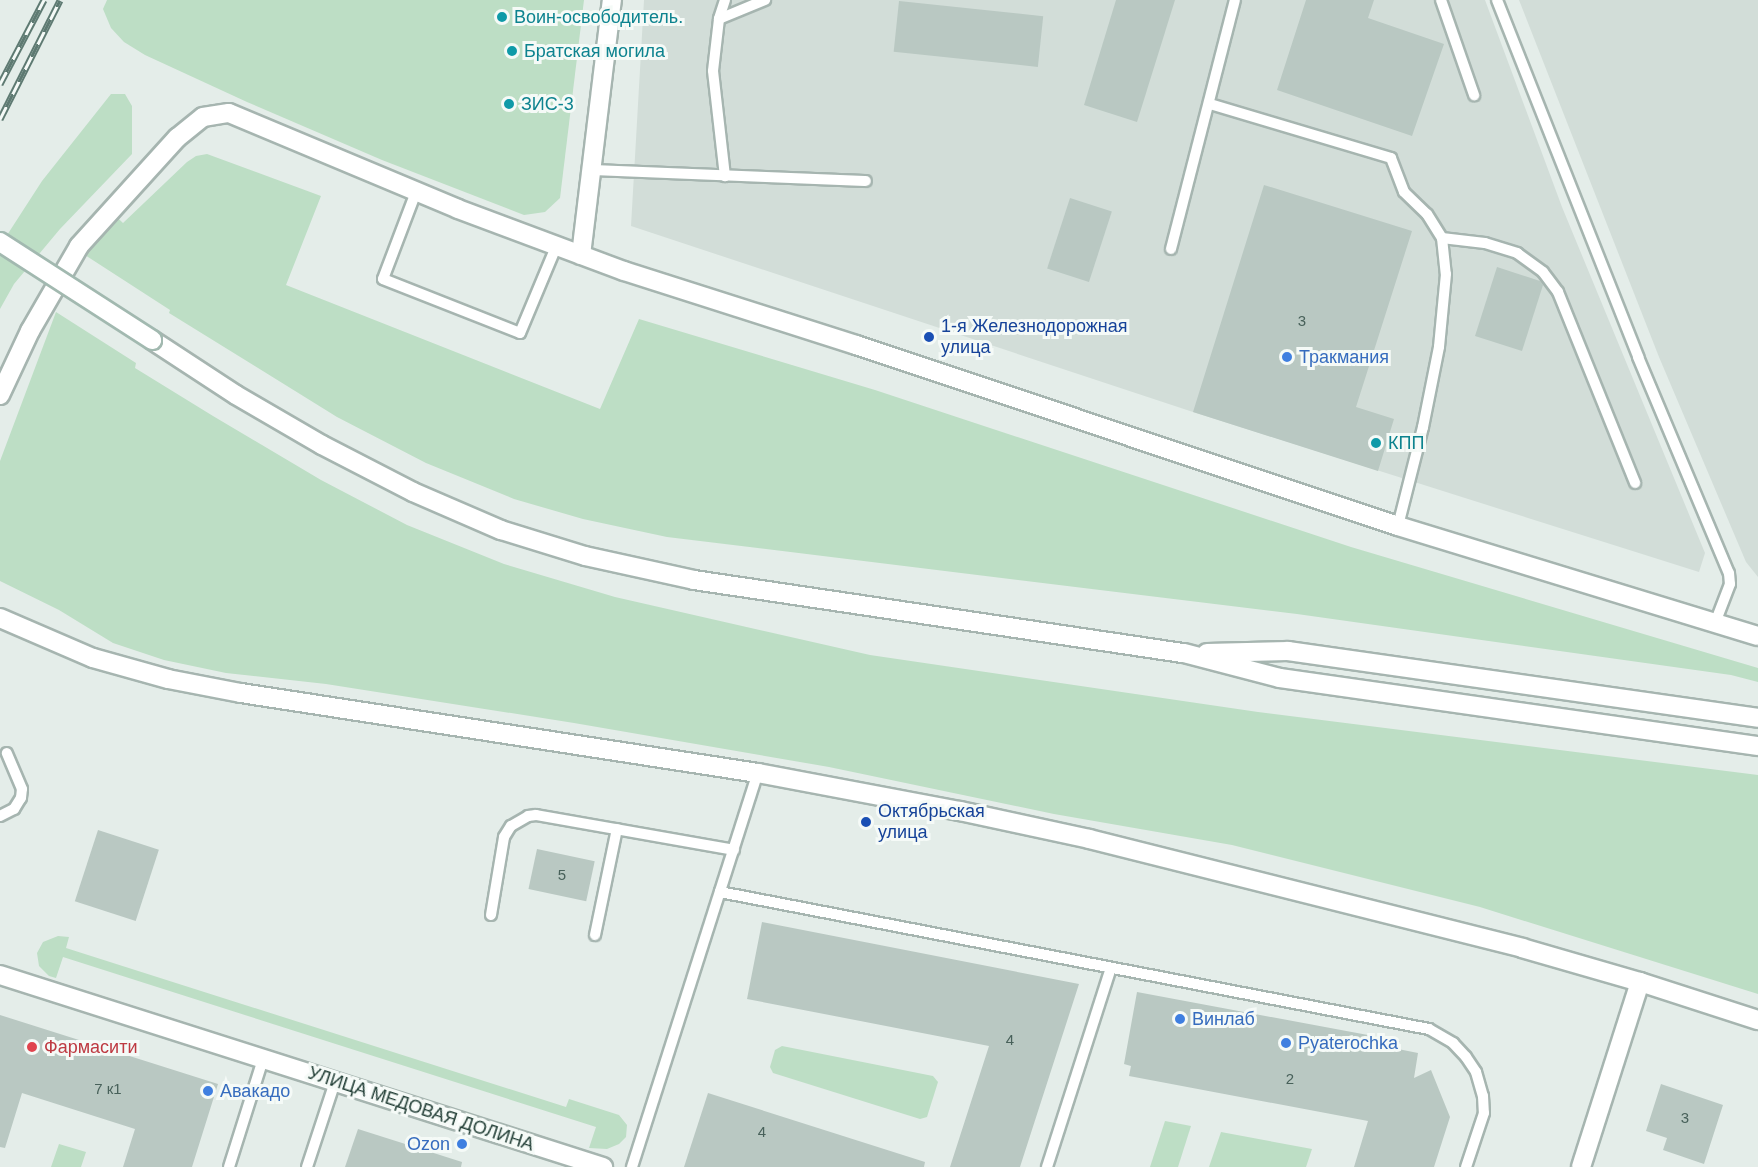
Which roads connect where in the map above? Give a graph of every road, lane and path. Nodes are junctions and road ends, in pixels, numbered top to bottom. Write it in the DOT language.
graph roads {
  1 [pos="612,0"];
  2 [pos="725,0"];
  3 [pos="765,0"];
  4 [pos="1235,0"];
  5 [pos="1441,0"];
  6 [pos="1497,0"];
  7 [pos="719,19"];
  8 [pos="1474,95"];
  9 [pos="1210,104"];
  10 [pos="592,170"];
  11 [pos="725,176"];
  12 [pos="866,181"];
  13 [pos="416,192"];
  14 [pos="1442,238"];
  15 [pos="0,242"];
  16 [pos="556,247"];
  17 [pos="1171,249"];
  18 [pos="581,255"];
  19 [pos="0,395"];
  20 [pos="1635,483"];
  21 [pos="1398,526"];
  22 [pos="0,618"];
  23 [pos="1715,623"];
  24 [pos="1758,636"];
  25 [pos="1184,653"];
  26 [pos="1758,718"];
  27 [pos="1758,746"];
  28 [pos="8,753"];
  29 [pos="758,773"];
  30 [pos="0,816"];
  31 [pos="617,829"];
  32 [pos="734,850"];
  33 [pos="720,892"];
  34 [pos="490,915"];
  35 [pos="595,935"];
  36 [pos="1111,968"];
  37 [pos="0,975"];
  38 [pos="1641,982"];
  39 [pos="1758,1020"];
  40 [pos="263,1059"];
  41 [pos="335,1082"];
  42 [pos="229,1167"];
  43 [pos="307,1167"];
  44 [pos="603,1167"];
  45 [pos="632,1167"];
  46 [pos="1047,1167"];
  47 [pos="1466,1167"];
  48 [pos="1581,1167"];
  1 -- 10 [label="street"];
  2 -- 7 [label="lane"];
  3 -- 7 [label="lane"];
  4 -- 9 [label="lane"];
  5 -- 8 [label="lane"];
  6 -- 23 [label="lane"];
  7 -- 11 [label="lane"];
  9 -- 14 [label="lane"];
  9 -- 17 [label="lane"];
  10 -- 11 [label="lane"];
  10 -- 18 [label="street"];
  11 -- 12 [label="lane"];
  13 -- 16 [label="street"];
  13 -- 16 [label="lane"];
  13 -- 19 [label="street"];
  14 -- 20 [label="lane"];
  14 -- 21 [label="lane"];
  15 -- 25 [label="street, bridge"];
  16 -- 18 [label="street"];
  18 -- 21 [label="street"];
  21 -- 23 [label="street"];
  22 -- 29 [label="street"];
  23 -- 24 [label="street"];
  25 -- 26 [label="street"];
  25 -- 27 [label="street"];
  28 -- 30 [label="lane"];
  29 -- 32 [label="lane"];
  29 -- 38 [label="street"];
  31 -- 32 [label="lane"];
  31 -- 34 [label="lane"];
  31 -- 35 [label="lane"];
  32 -- 33 [label="lane"];
  33 -- 36 [label="lane"];
  33 -- 45 [label="lane"];
  36 -- 46 [label="lane"];
  36 -- 47 [label="lane"];
  37 -- 40 [label="street, УЛИЦА МЕДОВАЯ ДОЛИНА"];
  38 -- 39 [label="street"];
  38 -- 48 [label="street"];
  40 -- 41 [label="street, УЛИЦА МЕДОВАЯ ДОЛИНА"];
  40 -- 42 [label="lane"];
  41 -- 43 [label="lane"];
  41 -- 44 [label="street, УЛИЦА МЕДОВАЯ ДОЛИНА"];
}
